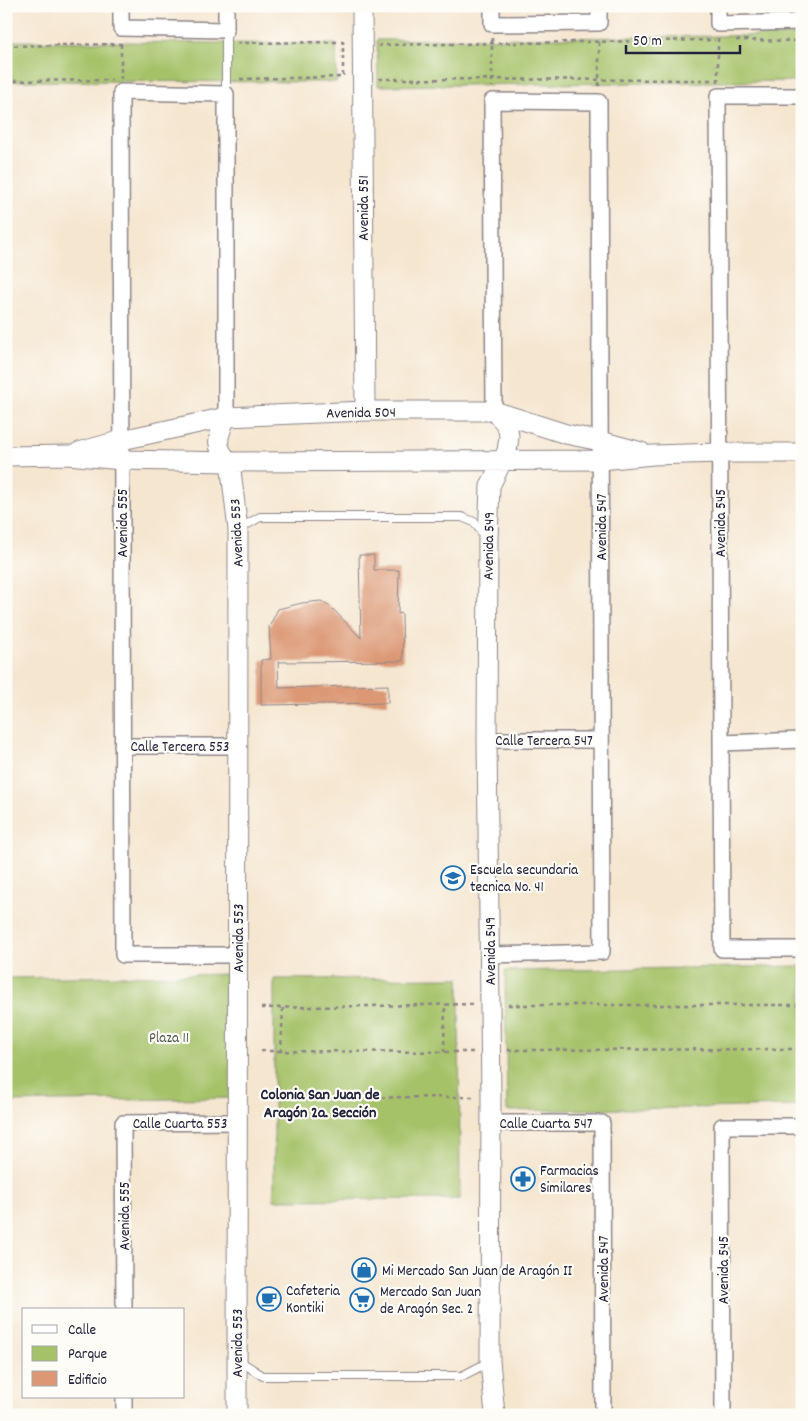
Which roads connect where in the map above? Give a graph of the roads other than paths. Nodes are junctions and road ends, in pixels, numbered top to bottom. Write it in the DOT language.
graph roads {
  1 [pos="121,6"];
  2 [pos="226,6"];
  3 [pos="362,6"];
  4 [pos="492,6"];
  5 [pos="599,6"];
  6 [pos="718,6"];
  7 [pos="802,22"];
  8 [pos="226,30"];
  9 [pos="226,94"];
  10 [pos="802,96"];
  11 [pos="365,410"];
  12 [pos="494,411"];
  13 [pos="226,417"];
  14 [pos="122,440"];
  15 [pos="600,441"];
  16 [pos="720,453"];
  17 [pos="802,453"];
  18 [pos="68,455"];
  19 [pos="653,455"];
  20 [pos="6,456"];
  21 [pos="122,460"];
  22 [pos="503,460"];
  23 [pos="600,460"];
  24 [pos="230,462"];
  25 [pos="238,530"];
  26 [pos="488,539"];
  27 [pos="488,740"];
  28 [pos="601,740"];
  29 [pos="802,740"];
  30 [pos="721,743"];
  31 [pos="122,746"];
  32 [pos="238,746"];
  33 [pos="802,949"];
  34 [pos="238,955"];
  35 [pos="490,955"];
  36 [pos="237,1122"];
  37 [pos="602,1122"];
  38 [pos="123,1123"];
  39 [pos="490,1123"];
  40 [pos="802,1126"];
  41 [pos="124,1308"];
  42 [pos="237,1359"];
  43 [pos="490,1361"];
  44 [pos="124,1398"];
  45 [pos="124,1415"];
  46 [pos="237,1415"];
  47 [pos="495,1415"];
  48 [pos="603,1415"];
  49 [pos="724,1415"];
  1 -- 8 [label="street"];
  2 -- 8 [label="street"];
  3 -- 11 [label="street, Avenida 551"];
  4 -- 5 [label="street"];
  6 -- 7 [label="street"];
  8 -- 9 [label="lane"];
  9 -- 13 [label="street"];
  9 -- 14 [label="street, Avenida 555"];
  10 -- 16 [label="street, Avenida 545"];
  11 -- 12 [label="street, Avenida 504"];
  11 -- 13 [label="street, Avenida 504"];
  12 -- 15 [label="street, Avenida 504"];
  12 -- 15 [label="street, Avenida 547"];
  12 -- 22 [label="street, Avenida 549"];
  13 -- 14 [label="street, Avenida 504"];
  13 -- 24 [label="street"];
  14 -- 18 [label="street, Avenida 504"];
  14 -- 21 [label="street, Avenida 555"];
  15 -- 19 [label="street, Avenida 504"];
  15 -- 23 [label="street, Avenida 547"];
  16 -- 17 [label="street, Avenida 504"];
  16 -- 19 [label="street, Avenida 504"];
  16 -- 30 [label="street, Avenida 545"];
  18 -- 20 [label="street, Avenida 504"];
  18 -- 21 [label="street, Avenida 504"];
  19 -- 23 [label="street, Avenida 504"];
  21 -- 24 [label="street, Avenida 504"];
  21 -- 31 [label="street, Avenida 555"];
  22 -- 23 [label="street, Avenida 504"];
  22 -- 24 [label="street, Avenida 504"];
  22 -- 26 [label="street, Avenida 549"];
  23 -- 28 [label="street, Avenida 547"];
  24 -- 25 [label="street, Avenida 553"];
  25 -- 26 [label="lane"];
  25 -- 32 [label="street, Avenida 553"];
  26 -- 27 [label="street, Avenida 549"];
  27 -- 28 [label="street, Calle Tercera 547"];
  27 -- 35 [label="street, Avenida 549"];
  28 -- 35 [label="street, Avenida 547"];
  29 -- 30 [label="street"];
  30 -- 33 [label="street, Avenida 545"];
  31 -- 32 [label="street, Calle Tercera 553"];
  31 -- 34 [label="street, Avenida 555"];
  32 -- 34 [label="street, Avenida 553"];
  34 -- 36 [label="street, Avenida 553"];
  35 -- 39 [label="street, Avenida 549"];
  36 -- 38 [label="street, Calle Cuarta 553"];
  36 -- 42 [label="street, Avenida 553"];
  37 -- 39 [label="street, Calle Cuarta 547"];
  37 -- 48 [label="street, Avenida 547"];
  38 -- 41 [label="street, Avenida 555"];
  39 -- 43 [label="street, Avenida 549"];
  40 -- 49 [label="street, Avenida 545"];
  42 -- 43 [label="lane"];
  42 -- 46 [label="street, Avenida 553"];
  43 -- 47 [label="street, Avenida 549"];
  44 -- 45 [label="street"];
}
